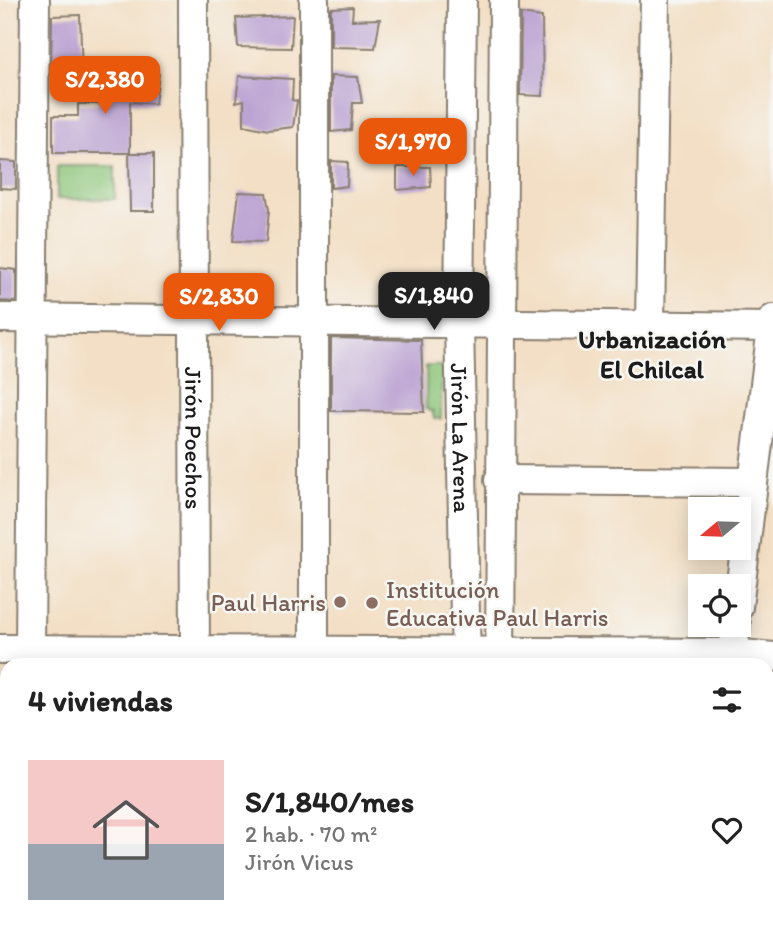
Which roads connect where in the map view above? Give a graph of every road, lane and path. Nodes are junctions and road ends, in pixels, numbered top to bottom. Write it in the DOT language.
graph roads {
  1 [pos="35,0"];
  2 [pos="193,0"];
  3 [pos="314,0"];
  4 [pos="462,0"];
  5 [pos="504,0"];
  6 [pos="655,0"];
  7 [pos="0,318"];
  8 [pos="33,318"];
  9 [pos="194,319"];
  10 [pos="773,319"];
  11 [pos="313,321"];
  12 [pos="459,323"];
  13 [pos="501,323"];
  14 [pos="650,325"];
  15 [pos="773,327"];
  16 [pos="499,481"];
  17 [pos="753,482"];
  18 [pos="742,574"];
  19 [pos="735,637"];
  20 [pos="0,649"];
  21 [pos="30,650"];
  22 [pos="314,651"];
  23 [pos="773,657"];
  24 [pos="195,658"];
  25 [pos="466,658"];
  26 [pos="500,658"];
  27 [pos="733,658"];
  28 [pos="753,658"];
  1 -- 8 [label="street"];
  2 -- 9 [label="street, Jirón Poechos"];
  3 -- 11 [label="street"];
  4 -- 12 [label="street, Jirón La Arena"];
  5 -- 13 [label="street, Jirón La Arena"];
  6 -- 14 [label="street"];
  7 -- 8 [label="street"];
  8 -- 9 [label="street"];
  8 -- 21 [label="street"];
  9 -- 11 [label="street"];
  9 -- 24 [label="street, Jirón Poechos"];
  10 -- 15 [label="street"];
  11 -- 12 [label="street"];
  11 -- 22 [label="street"];
  12 -- 13 [label="street"];
  12 -- 25 [label="street, Jirón La Arena"];
  13 -- 14 [label="street"];
  13 -- 16 [label="street, Jirón La Arena"];
  14 -- 15 [label="street"];
  15 -- 17 [label="street"];
  16 -- 17 [label="street"];
  16 -- 26 [label="street, Jirón La Arena"];
  17 -- 18 [label="street"];
  19 -- 27 [label="street"];
  20 -- 21 [label="street"];
  21 -- 24 [label="street"];
  22 -- 24 [label="street"];
  22 -- 25 [label="street"];
  23 -- 28 [label="street"];
}
